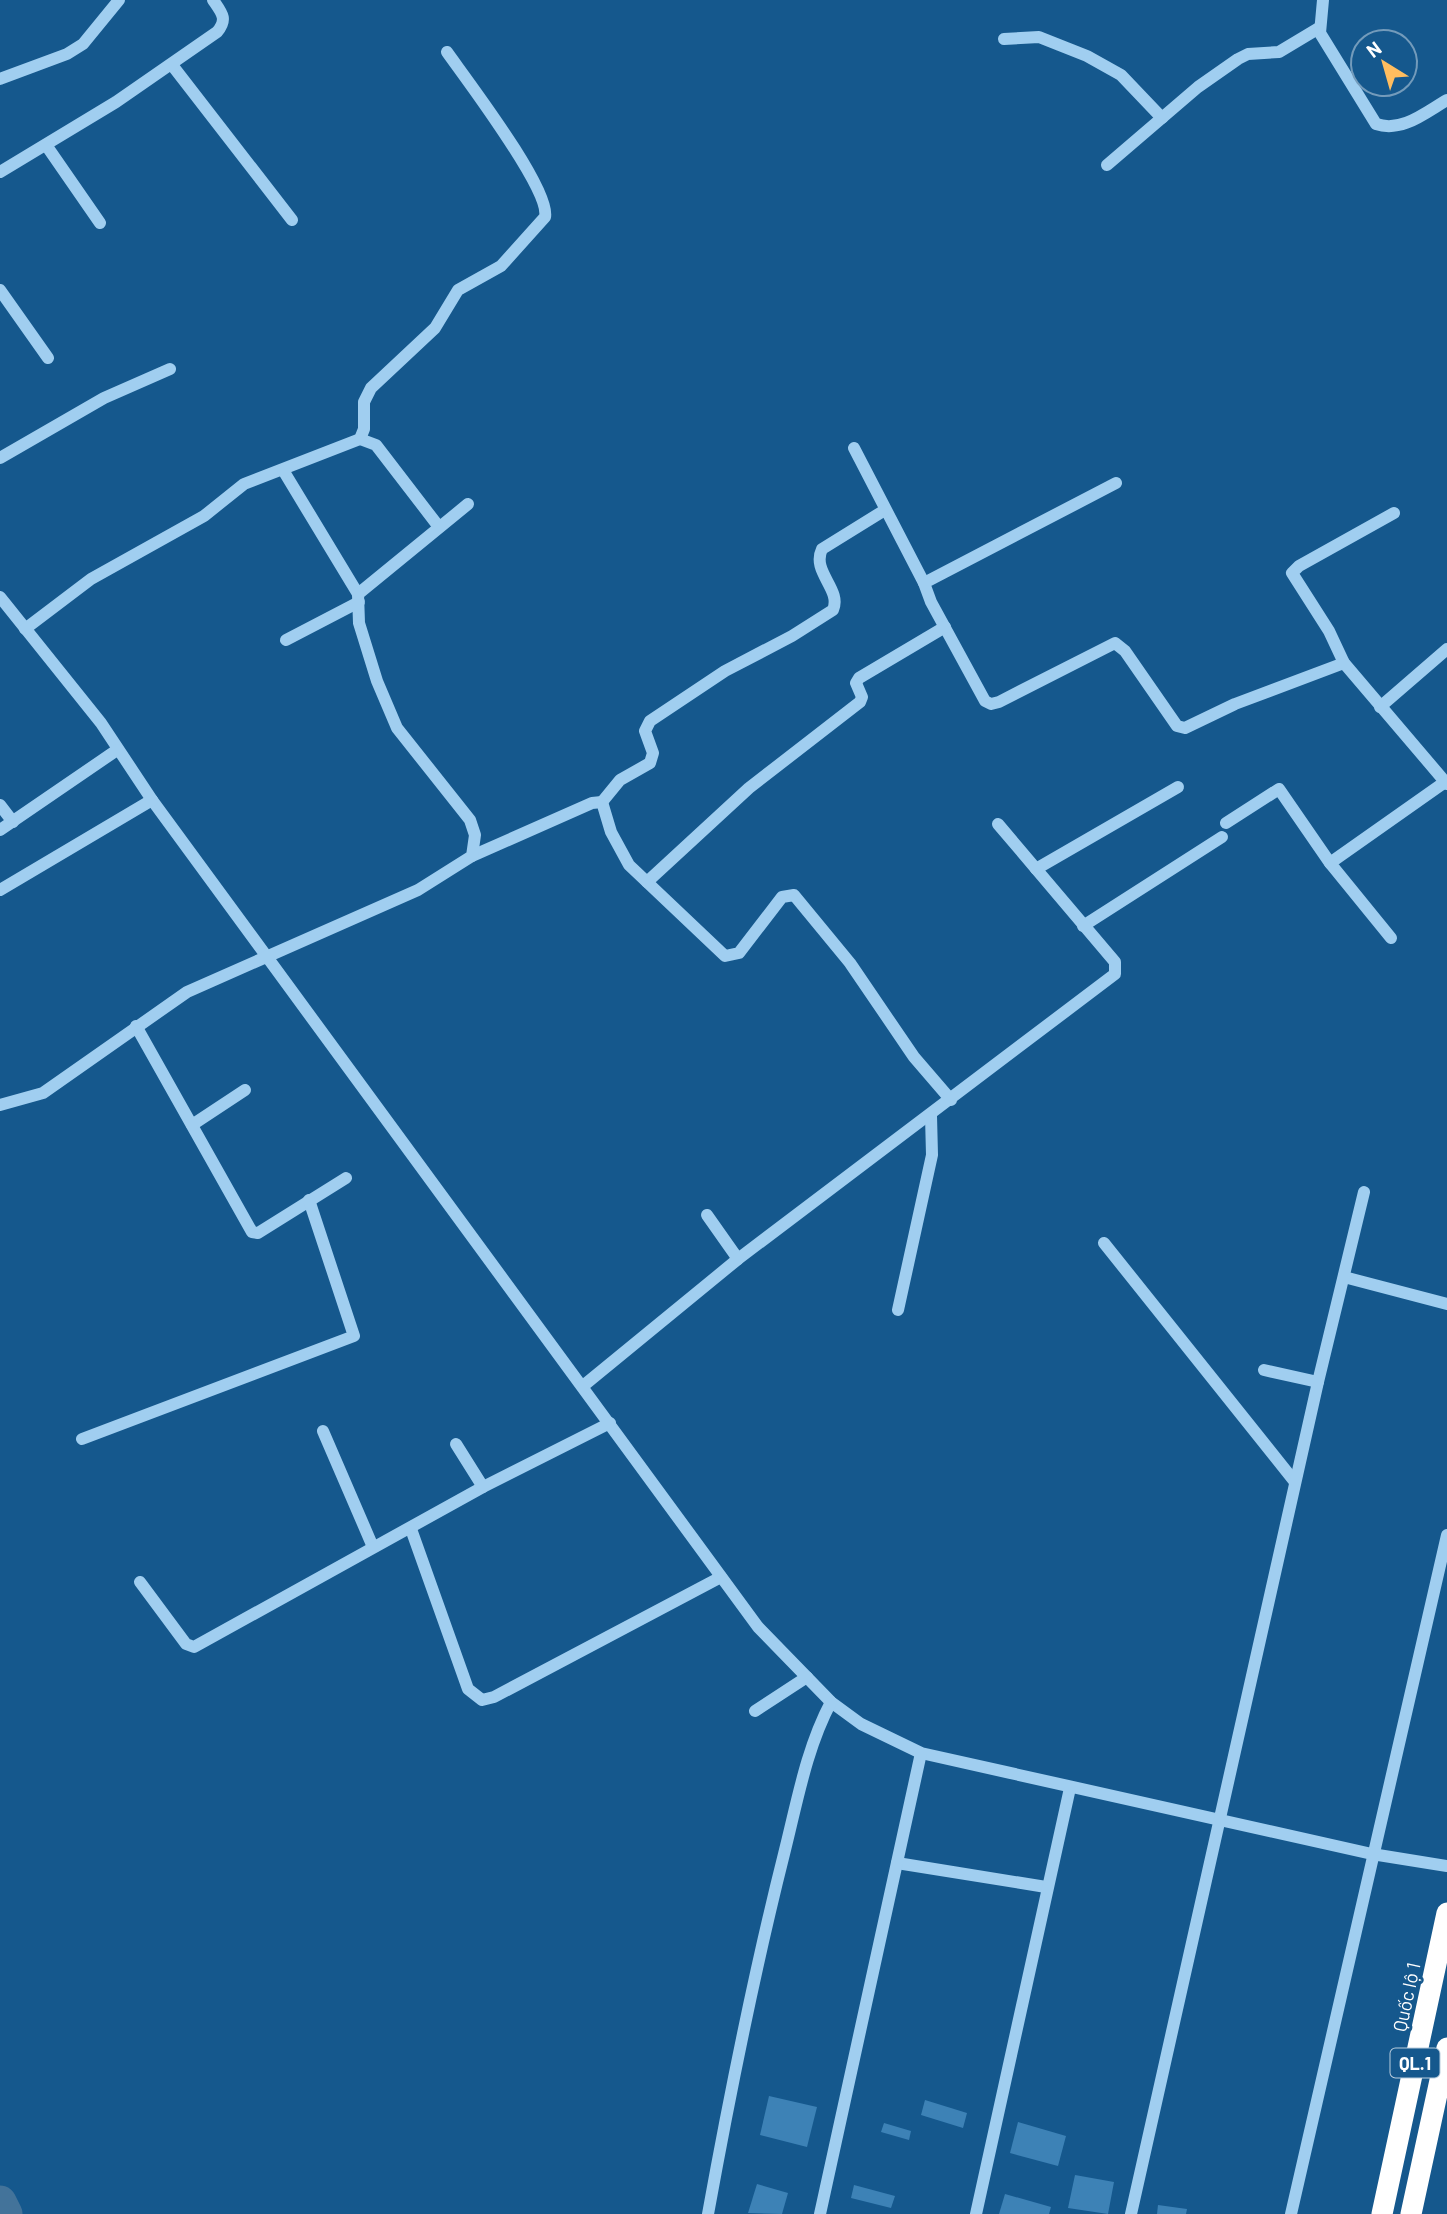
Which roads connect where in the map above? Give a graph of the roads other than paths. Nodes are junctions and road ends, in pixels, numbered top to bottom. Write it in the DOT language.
graph roads {
  1 [pos="119,0"];
  2 [pos="213,0"];
  3 [pos="1323,0"];
  4 [pos="1319,28"];
  5 [pos="1004,39"];
  6 [pos="447,52"];
  7 [pos="172,65"];
  8 [pos="0,79"];
  9 [pos="1447,100"];
  10 [pos="1162,118"];
  11 [pos="46,145"];
  12 [pos="1108,165"];
  13 [pos="0,172"];
  14 [pos="292,220"];
  15 [pos="100,223"];
  16 [pos="0,290"];
  17 [pos="48,358"];
  18 [pos="170,369"];
  19 [pos="360,439"];
  20 [pos="854,448"];
  21 [pos="0,458"];
  22 [pos="283,470"];
  23 [pos="1116,482"];
  24 [pos="468,504"];
  25 [pos="884,510"];
  26 [pos="1394,513"];
  27 [pos="439,527"];
  28 [pos="924,583"];
  29 [pos="0,597"];
  30 [pos="358,598"];
  31 [pos="11,612"];
  32 [pos="0,620"];
  33 [pos="944,627"];
  34 [pos="25,629"];
  35 [pos="286,640"];
  36 [pos="1447,649"];
  37 [pos="1343,663"];
  38 [pos="1380,707"];
  39 [pos="117,750"];
  40 [pos="1446,783"];
  41 [pos="1178,787"];
  42 [pos="152,800"];
  43 [pos="602,802"];
  44 [pos="0,805"];
  45 [pos="13,822"];
  46 [pos="1226,823"];
  47 [pos="998,824"];
  48 [pos="0,830"];
  49 [pos="1222,837"];
  50 [pos="472,856"];
  51 [pos="1330,863"];
  52 [pos="1036,869"];
  53 [pos="647,882"];
  54 [pos="0,890"];
  55 [pos="1083,926"];
  56 [pos="1391,938"];
  57 [pos="267,958"];
  58 [pos="136,1026"];
  59 [pos="245,1090"];
  60 [pos="951,1100"];
  61 [pos="0,1105"];
  62 [pos="931,1116"];
  63 [pos="192,1125"];
  64 [pos="346,1178"];
  65 [pos="1364,1192"];
  66 [pos="309,1200"];
  67 [pos="707,1215"];
  68 [pos="1104,1243"];
  69 [pos="738,1259"];
  70 [pos="1344,1277"];
  71 [pos="1447,1304"];
  72 [pos="898,1310"];
  73 [pos="1264,1370"];
  74 [pos="1318,1382"];
  75 [pos="583,1386"];
  76 [pos="610,1423"];
  77 [pos="323,1431"];
  78 [pos="82,1439"];
  79 [pos="456,1444"];
  80 [pos="1295,1482"];
  81 [pos="483,1487"];
  82 [pos="411,1529"];
  83 [pos="1447,1535"];
  84 [pos="373,1547"];
  85 [pos="721,1577"];
  86 [pos="141,1583"];
  87 [pos="807,1677"];
  88 [pos="831,1702"];
  89 [pos="755,1711"];
  90 [pos="921,1753"];
  91 [pos="1070,1788"];
  92 [pos="1220,1820"];
  93 [pos="1372,1854"];
  94 [pos="897,1863"];
  95 [pos="1447,1866"];
  96 [pos="1046,1887"];
  97 [pos="1447,1913"];
  98 [pos="1447,2048"];
  99 [pos="708,2214"];
  100 [pos="820,2214"];
  101 [pos="976,2214"];
  102 [pos="1131,2214"];
  103 [pos="1290,2214"];
  104 [pos="1382,2214"];
  105 [pos="1411,2214"];
  1 -- 8 [label="street"];
  2 -- 7 [label="street"];
  3 -- 4 [label="street"];
  4 -- 9 [label="street"];
  4 -- 10 [label="street"];
  5 -- 10 [label="street"];
  6 -- 19 [label="street"];
  7 -- 11 [label="street"];
  7 -- 14 [label="street"];
  10 -- 12 [label="street"];
  11 -- 13 [label="street"];
  11 -- 15 [label="street"];
  16 -- 17 [label="street"];
  18 -- 21 [label="street"];
  19 -- 22 [label="street"];
  19 -- 27 [label="street"];
  20 -- 25 [label="street"];
  22 -- 30 [label="street"];
  22 -- 34 [label="street"];
  23 -- 28 [label="street"];
  24 -- 27 [label="street"];
  25 -- 28 [label="street"];
  25 -- 43 [label="street"];
  26 -- 37 [label="street"];
  27 -- 30 [label="street"];
  28 -- 33 [label="street"];
  29 -- 31 [label="street"];
  30 -- 35 [label="street"];
  30 -- 50 [label="street"];
  31 -- 32 [label="street"];
  31 -- 34 [label="street"];
  33 -- 37 [label="street"];
  33 -- 53 [label="street"];
  34 -- 39 [label="street"];
  36 -- 38 [label="street"];
  37 -- 38 [label="street"];
  38 -- 40 [label="street"];
  39 -- 42 [label="street"];
  39 -- 45 [label="street"];
  40 -- 51 [label="street"];
  41 -- 52 [label="street"];
  42 -- 54 [label="street"];
  42 -- 57 [label="street"];
  43 -- 50 [label="street"];
  43 -- 53 [label="street"];
  44 -- 45 [label="street"];
  45 -- 48 [label="street"];
  46 -- 51 [label="street"];
  47 -- 52 [label="street"];
  49 -- 55 [label="street"];
  50 -- 57 [label="street"];
  51 -- 56 [label="street"];
  52 -- 55 [label="street"];
  53 -- 60 [label="street"];
  55 -- 60 [label="street"];
  57 -- 58 [label="street"];
  57 -- 75 [label="street"];
  58 -- 61 [label="street"];
  58 -- 63 [label="street"];
  59 -- 63 [label="street"];
  60 -- 62 [label="street"];
  62 -- 69 [label="street"];
  62 -- 72 [label="street"];
  63 -- 66 [label="street"];
  64 -- 66 [label="street"];
  65 -- 70 [label="street"];
  66 -- 78 [label="street"];
  67 -- 69 [label="street"];
  68 -- 80 [label="street"];
  69 -- 75 [label="street"];
  70 -- 71 [label="street"];
  70 -- 74 [label="street"];
  73 -- 74 [label="street"];
  74 -- 80 [label="street"];
  75 -- 76 [label="street"];
  76 -- 81 [label="street"];
  76 -- 85 [label="street"];
  77 -- 84 [label="street"];
  79 -- 81 [label="street"];
  80 -- 92 [label="street"];
  81 -- 82 [label="street"];
  82 -- 84 [label="street"];
  82 -- 85 [label="street"];
  83 -- 93 [label="street"];
  84 -- 86 [label="street"];
  85 -- 87 [label="street"];
  87 -- 88 [label="street"];
  87 -- 89 [label="street"];
  88 -- 90 [label="street"];
  88 -- 99 [label="street"];
  90 -- 91 [label="street"];
  90 -- 94 [label="street"];
  91 -- 92 [label="street"];
  91 -- 96 [label="street"];
  92 -- 93 [label="street"];
  92 -- 102 [label="street"];
  93 -- 95 [label="street"];
  93 -- 103 [label="street"];
  94 -- 96 [label="street"];
  94 -- 100 [label="street"];
  96 -- 101 [label="street"];
  97 -- 104 [label="highway, Quốc lộ 1 / QL.1"];
  98 -- 105 [label="highway, QL.1"];
}
